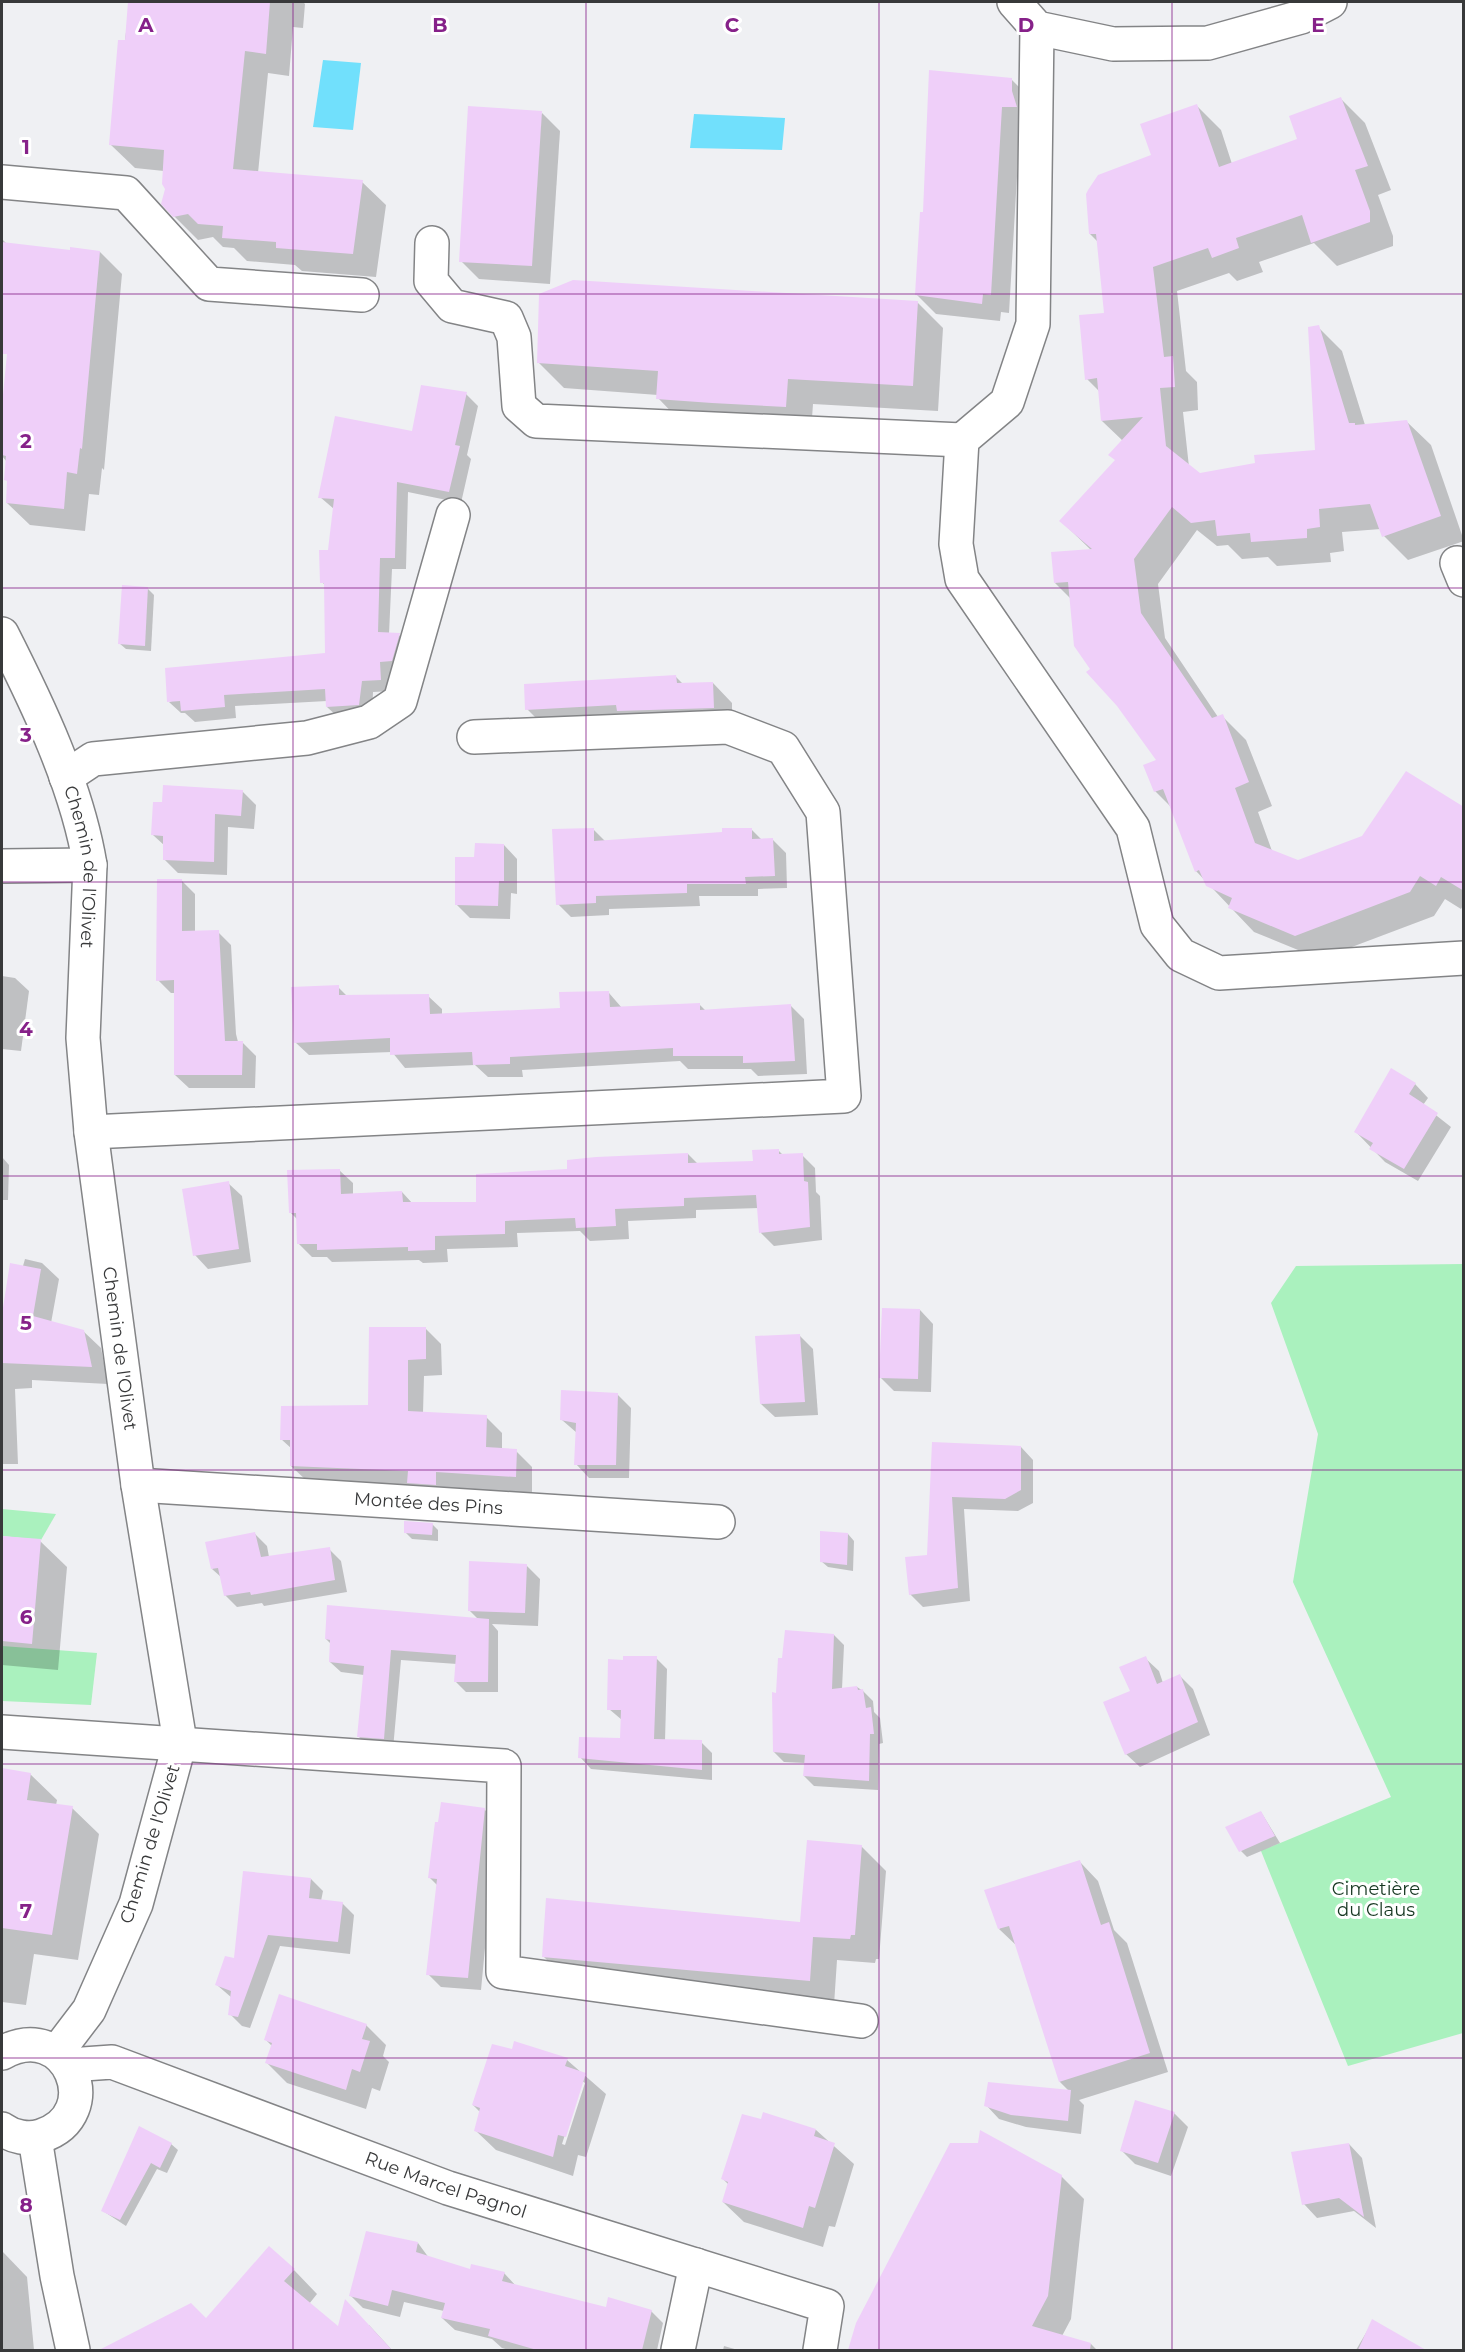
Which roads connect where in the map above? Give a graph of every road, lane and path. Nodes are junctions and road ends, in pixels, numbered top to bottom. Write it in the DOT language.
graph roads {
  1 [pos="1014,2"];
  2 [pos="1330,2"];
  3 [pos="1037,28"];
  4 [pos="2,182"];
  5 [pos="432,243"];
  6 [pos="362,295"];
  7 [pos="962,440"];
  8 [pos="453,515"];
  9 [pos="2,634"];
  10 [pos="474,737"];
  11 [pos="66,777"];
  12 [pos="90,865"];
  13 [pos="2,866"];
  14 [pos="1464,958"];
  15 [pos="91,1132"];
  16 [pos="138,1485"];
  17 [pos="718,1522"];
  18 [pos="2,1732"];
  19 [pos="180,1742"];
  20 [pos="861,2021"];
  21 [pos="2,2053"];
  22 [pos="63,2059"];
  23 [pos="2,2129"];
  24 [pos="34,2138"];
  25 [pos="696,2265"];
  26 [pos="73,2350"];
  27 [pos="678,2350"];
  28 [pos="820,2350"];
  1 -- 3 [label="street"];
  2 -- 3 [label="street"];
  3 -- 7 [label="street"];
  4 -- 6 [label="street"];
  5 -- 7 [label="street"];
  7 -- 14 [label="street"];
  8 -- 11 [label="street"];
  9 -- 11 [label="street, Chemin de l'Olivet"];
  10 -- 15 [label="street"];
  11 -- 12 [label="street, Chemin de l'Olivet"];
  12 -- 13 [label="street"];
  12 -- 15 [label="street, Chemin de l'Olivet"];
  15 -- 16 [label="street, Chemin de l'Olivet"];
  16 -- 17 [label="street, Montée des Pins"];
  16 -- 19 [label="street, Chemin de l'Olivet"];
  18 -- 19 [label="street"];
  19 -- 20 [label="street"];
  19 -- 22 [label="street, Chemin de l'Olivet"];
  21 -- 22 [label="street, Rue Marcel Pagnol"];
  22 -- 24 [label="street"];
  22 -- 25 [label="street, Rue Marcel Pagnol"];
  23 -- 24 [label="street"];
  24 -- 26 [label="street"];
  25 -- 27 [label="street"];
  25 -- 28 [label="street, Rue Marcel Pagnol"];
}
